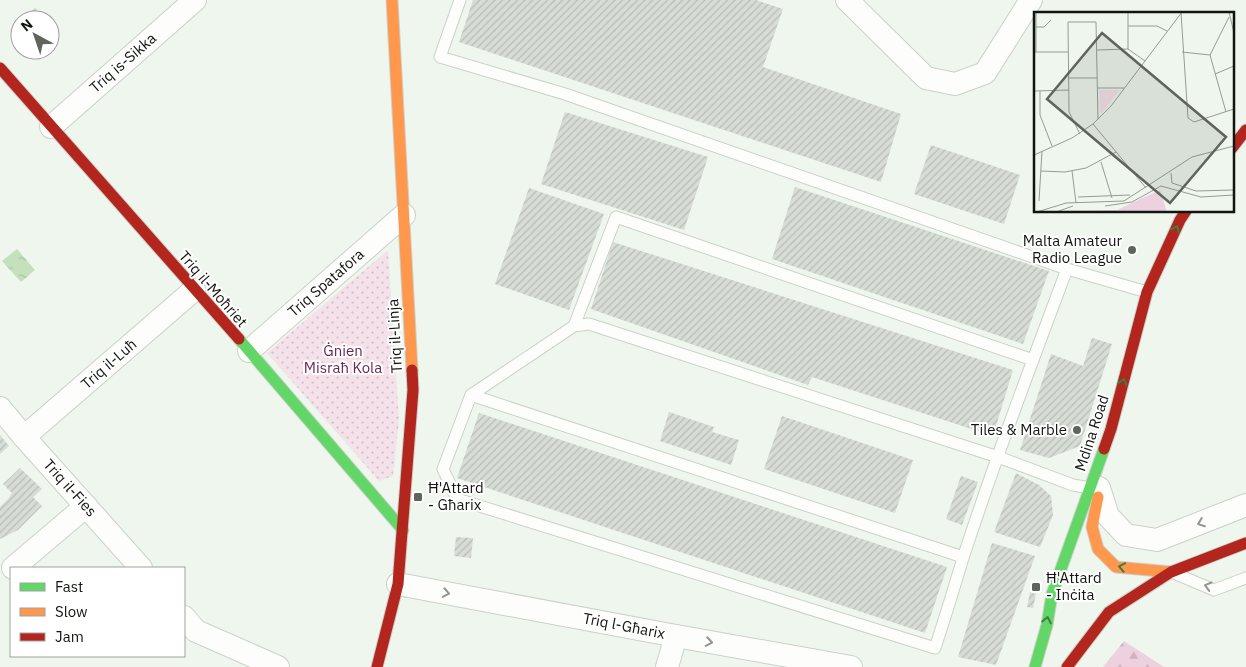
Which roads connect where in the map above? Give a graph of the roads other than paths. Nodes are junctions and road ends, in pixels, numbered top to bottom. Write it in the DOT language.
graph roads {
  1 [pos="196,0"];
  2 [pos="392,0"];
  3 [pos="460,0"];
  4 [pos="847,0"];
  5 [pos="1031,0"];
  6 [pos="0,68"];
  7 [pos="51,127"];
  8 [pos="1246,130"];
  9 [pos="1234,146"];
  10 [pos="1246,152"];
  11 [pos="1185,212"];
  12 [pos="404,215"];
  13 [pos="1067,269"];
  14 [pos="194,290"];
  15 [pos="1147,292"];
  16 [pos="574,326"];
  17 [pos="249,351"];
  18 [pos="1033,360"];
  19 [pos="471,395"];
  20 [pos="0,408"];
  21 [pos="24,437"];
  22 [pos="998,457"];
  23 [pos="1095,488"];
  24 [pos="1246,505"];
  25 [pos="86,506"];
  26 [pos="403,530"];
  27 [pos="1246,542"];
  28 [pos="963,557"];
  29 [pos="14,567"];
  30 [pos="140,567"];
  31 [pos="10,571"];
  32 [pos="1171,572"];
  33 [pos="1246,578"];
  34 [pos="0,580"];
  35 [pos="398,584"];
  36 [pos="185,618"];
  37 [pos="676,636"];
  38 [pos="278,667"];
  39 [pos="377,667"];
  40 [pos="667,667"];
  41 [pos="851,667"];
  42 [pos="1036,667"];
  43 [pos="1067,667"];
  1 -- 7 [label="street, Triq is-Sikka"];
  2 -- 12 [label="main road, Triq il-Linja"];
  3 -- 13 [label="lane"];
  4 -- 5 [label="street"];
  6 -- 7 [label="main road, Triq il-Moħriet"];
  7 -- 14 [label="main road, Triq il-Moħriet"];
  8 -- 9 [label="main road"];
  9 -- 10 [label="lane"];
  15 -- 11 [label="main road, Mdina Road, one-way"];
  12 -- 17 [label="street, Triq Spatafora"];
  12 -- 26 [label="main road, Triq il-Linja"];
  13 -- 15 [label="lane"];
  13 -- 18 [label="lane"];
  14 -- 17 [label="main road, Triq il-Moħriet"];
  14 -- 21 [label="street, Triq il-Luħ"];
  23 -- 15 [label="main road, Mdina Road, one-way"];
  16 -- 18 [label="lane"];
  16 -- 19 [label="lane"];
  16 -- 22 [label="lane"];
  17 -- 26 [label="main road, Triq il-Moħriet"];
  18 -- 22 [label="lane"];
  19 -- 28 [label="lane"];
  19 -- 28 [label="lane"];
  20 -- 21 [label="street, Triq il-Fies"];
  21 -- 25 [label="street, Triq il-Fies"];
  22 -- 23 [label="lane"];
  22 -- 28 [label="lane"];
  24 -- 23 [label="street, one-way"];
  32 -- 23 [label="main road, one-way"];
  42 -- 23 [label="main road, Mdina Road, one-way"];
  25 -- 29 [label="street"];
  25 -- 30 [label="street, Triq il-Fies"];
  26 -- 35 [label="main road, Triq il-Linja"];
  27 -- 32 [label="main road"];
  31 -- 34 [label="street"];
  33 -- 32 [label="lane, one-way"];
  32 -- 43 [label="main road"];
  35 -- 37 [label="street, Triq l-Għarix, one-way"];
  35 -- 39 [label="main road, Triq il-Linja"];
  36 -- 38 [label="street"];
  37 -- 40 [label="street"];
  37 -- 41 [label="street, Triq l-Għarix, one-way"];
}
